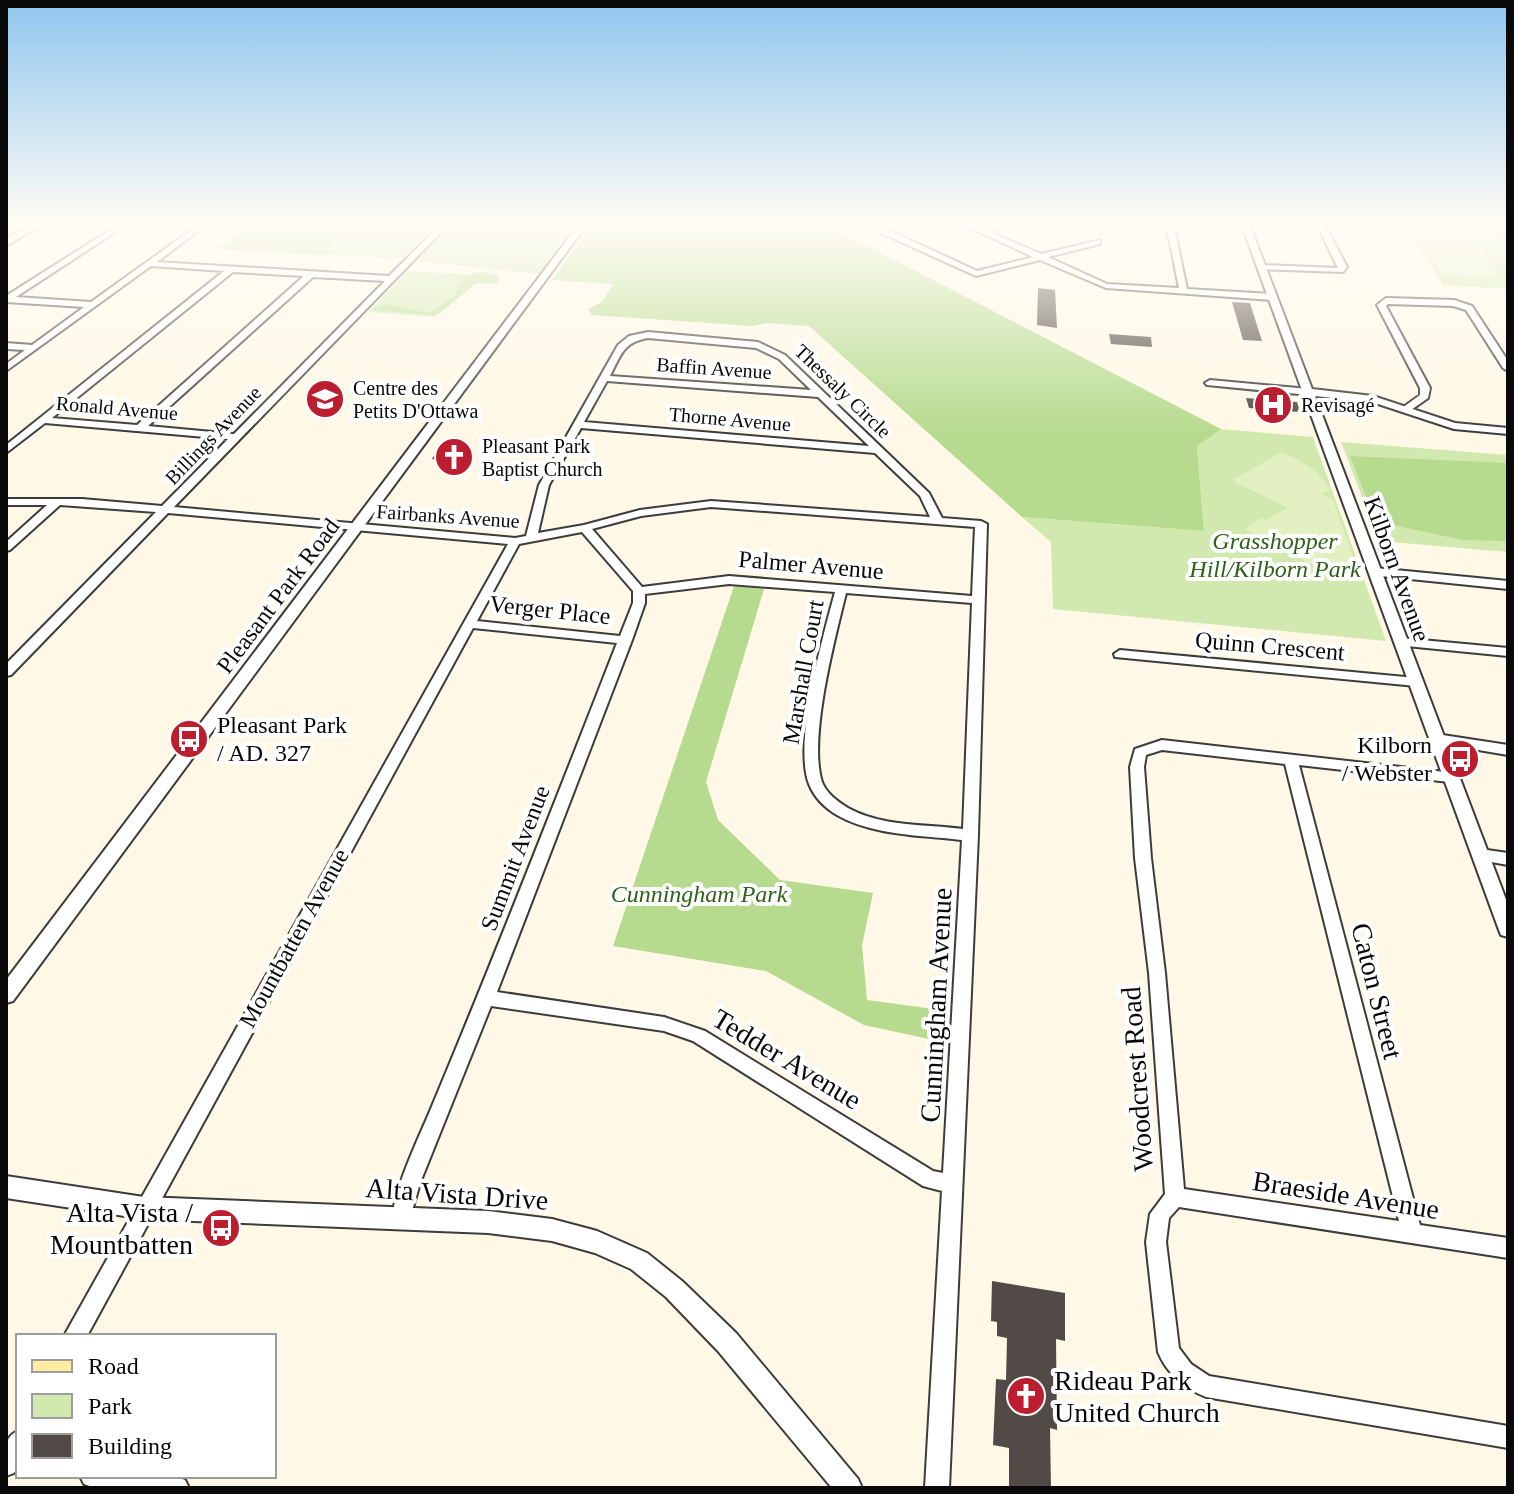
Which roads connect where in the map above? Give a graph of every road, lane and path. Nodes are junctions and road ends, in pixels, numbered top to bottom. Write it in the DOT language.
graph roads {
  1 [pos="110,293"];
  2 [pos="201,293"];
  3 [pos="290,293"];
  4 [pos="378,293"];
  5 [pos="532,293"];
  6 [pos="1197,293"];
  7 [pos="1271,293"];
  8 [pos="1273,297"];
  9 [pos="7,299"];
  10 [pos="93,305"];
  11 [pos="6,346"];
  12 [pos="33,348"];
  13 [pos="6,368"];
  14 [pos="1508,368"];
  15 [pos="1207,370"];
  16 [pos="605,378"];
  17 [pos="1309,392"];
  18 [pos="821,394"];
  19 [pos="1405,410"];
  20 [pos="43,420"];
  21 [pos="579,425"];
  22 [pos="140,428"];
  23 [pos="1508,431"];
  24 [pos="236,437"];
  25 [pos="6,450"];
  26 [pos="878,450"];
  27 [pos="6,502"];
  28 [pos="57,502"];
  29 [pos="165,510"];
  30 [pos="938,522"];
  31 [pos="981,524"];
  32 [pos="356,528"];
  33 [pos="585,528"];
  34 [pos="523,540"];
  35 [pos="6,548"];
  36 [pos="1375,572"];
  37 [pos="1508,585"];
  38 [pos="639,591"];
  39 [pos="841,591"];
  40 [pos="979,600"];
  41 [pos="469,624"];
  42 [pos="626,640"];
  43 [pos="1400,642"];
  44 [pos="1508,652"];
  45 [pos="1120,654"];
  46 [pos="6,672"];
  47 [pos="1416,682"];
  48 [pos="1436,739"];
  49 [pos="1508,750"];
  50 [pos="1291,761"];
  51 [pos="1449,777"];
  52 [pos="970,835"];
  53 [pos="1480,855"];
  54 [pos="1508,859"];
  55 [pos="1508,930"];
  56 [pos="6,995"];
  57 [pos="486,998"];
  58 [pos="953,1183"];
  59 [pos="6,1187"];
  60 [pos="1175,1197"];
  61 [pos="144,1208"];
  62 [pos="401,1218"];
  63 [pos="1412,1234"];
  64 [pos="1508,1248"];
  65 [pos="76,1334"];
  66 [pos="1508,1437"];
  67 [pos="16,1446"];
  68 [pos="6,1464"];
  69 [pos="106,1478"];
  70 [pos="177,1488"];
  71 [pos="849,1488"];
  72 [pos="937,1488"];
  1 -- 10 [label="street"];
  2 -- 20 [label="street"];
  3 -- 22 [label="street"];
  4 -- 24 [label="street, Billings Avenue"];
  5 -- 32 [label="street, Pleasant Park Road"];
  6 -- 8 [label="street"];
  7 -- 8 [label="street, Kilborn Avenue"];
  8 -- 17 [label="street, Kilborn Avenue"];
  9 -- 10 [label="street"];
  10 -- 12 [label="street"];
  11 -- 12 [label="street"];
  12 -- 13 [label="street"];
  14 -- 19 [label="street"];
  15 -- 17 [label="street"];
  16 -- 18 [label="street, Baffin Avenue"];
  16 -- 18 [label="street, Thessaly Circle"];
  16 -- 21 [label="street, Thessaly Circle"];
  17 -- 19 [label="street"];
  17 -- 36 [label="street, Kilborn Avenue"];
  18 -- 26 [label="street, Thessaly Circle"];
  19 -- 23 [label="street"];
  20 -- 22 [label="street, Ronald Avenue"];
  20 -- 25 [label="street"];
  21 -- 26 [label="street, Thorne Avenue"];
  21 -- 34 [label="street, Thessaly Circle"];
  22 -- 24 [label="street, Ronald Avenue"];
  24 -- 29 [label="street, Billings Avenue"];
  26 -- 30 [label="street, Thessaly Circle"];
  27 -- 28 [label="street, Fairbanks Avenue"];
  28 -- 29 [label="street, Fairbanks Avenue"];
  28 -- 35 [label="street"];
  29 -- 32 [label="street, Fairbanks Avenue"];
  29 -- 46 [label="street, Billings Avenue"];
  30 -- 31 [label="street, Fairbanks Avenue"];
  30 -- 33 [label="street, Fairbanks Avenue"];
  31 -- 40 [label="street, Cunningham Avenue"];
  32 -- 34 [label="street, Fairbanks Avenue"];
  32 -- 56 [label="street, Pleasant Park Road"];
  33 -- 34 [label="street, Fairbanks Avenue"];
  33 -- 38 [label="street"];
  34 -- 41 [label="street, Mountbatten Avenue"];
  36 -- 37 [label="street"];
  36 -- 43 [label="street, Kilborn Avenue"];
  38 -- 39 [label="street, Palmer Avenue"];
  38 -- 42 [label="street, Summit Avenue"];
  39 -- 40 [label="street, Palmer Avenue"];
  39 -- 52 [label="street, Marshall Court"];
  40 -- 52 [label="street, Cunningham Avenue"];
  41 -- 42 [label="street, Verger Place"];
  41 -- 61 [label="street, Mountbatten Avenue"];
  42 -- 57 [label="street, Summit Avenue"];
  43 -- 44 [label="street"];
  43 -- 47 [label="street, Kilborn Avenue"];
  45 -- 47 [label="street, Quinn Crescent"];
  47 -- 48 [label="street, Kilborn Avenue"];
  48 -- 49 [label="street"];
  48 -- 51 [label="street, Kilborn Avenue"];
  50 -- 51 [label="street, Woodcrest Road"];
  50 -- 60 [label="street, Woodcrest Road"];
  50 -- 63 [label="street, Caton Street"];
  51 -- 53 [label="street, Kilborn Avenue"];
  52 -- 58 [label="street, Cunningham Avenue"];
  53 -- 54 [label="street"];
  53 -- 55 [label="street, Kilborn Avenue"];
  57 -- 58 [label="street, Tedder Avenue"];
  57 -- 62 [label="street, Summit Avenue"];
  58 -- 72 [label="street, Cunningham Avenue"];
  59 -- 61 [label="street, Alta Vista Drive"];
  60 -- 63 [label="street, Braeside Avenue"];
  60 -- 66 [label="street, Woodcrest Road"];
  61 -- 62 [label="street, Alta Vista Drive"];
  61 -- 65 [label="street, Mountbatten Avenue"];
  62 -- 71 [label="street, Alta Vista Drive"];
  63 -- 64 [label="street, Braeside Avenue"];
  67 -- 68 [label="street"];
  69 -- 70 [label="street"];
}
